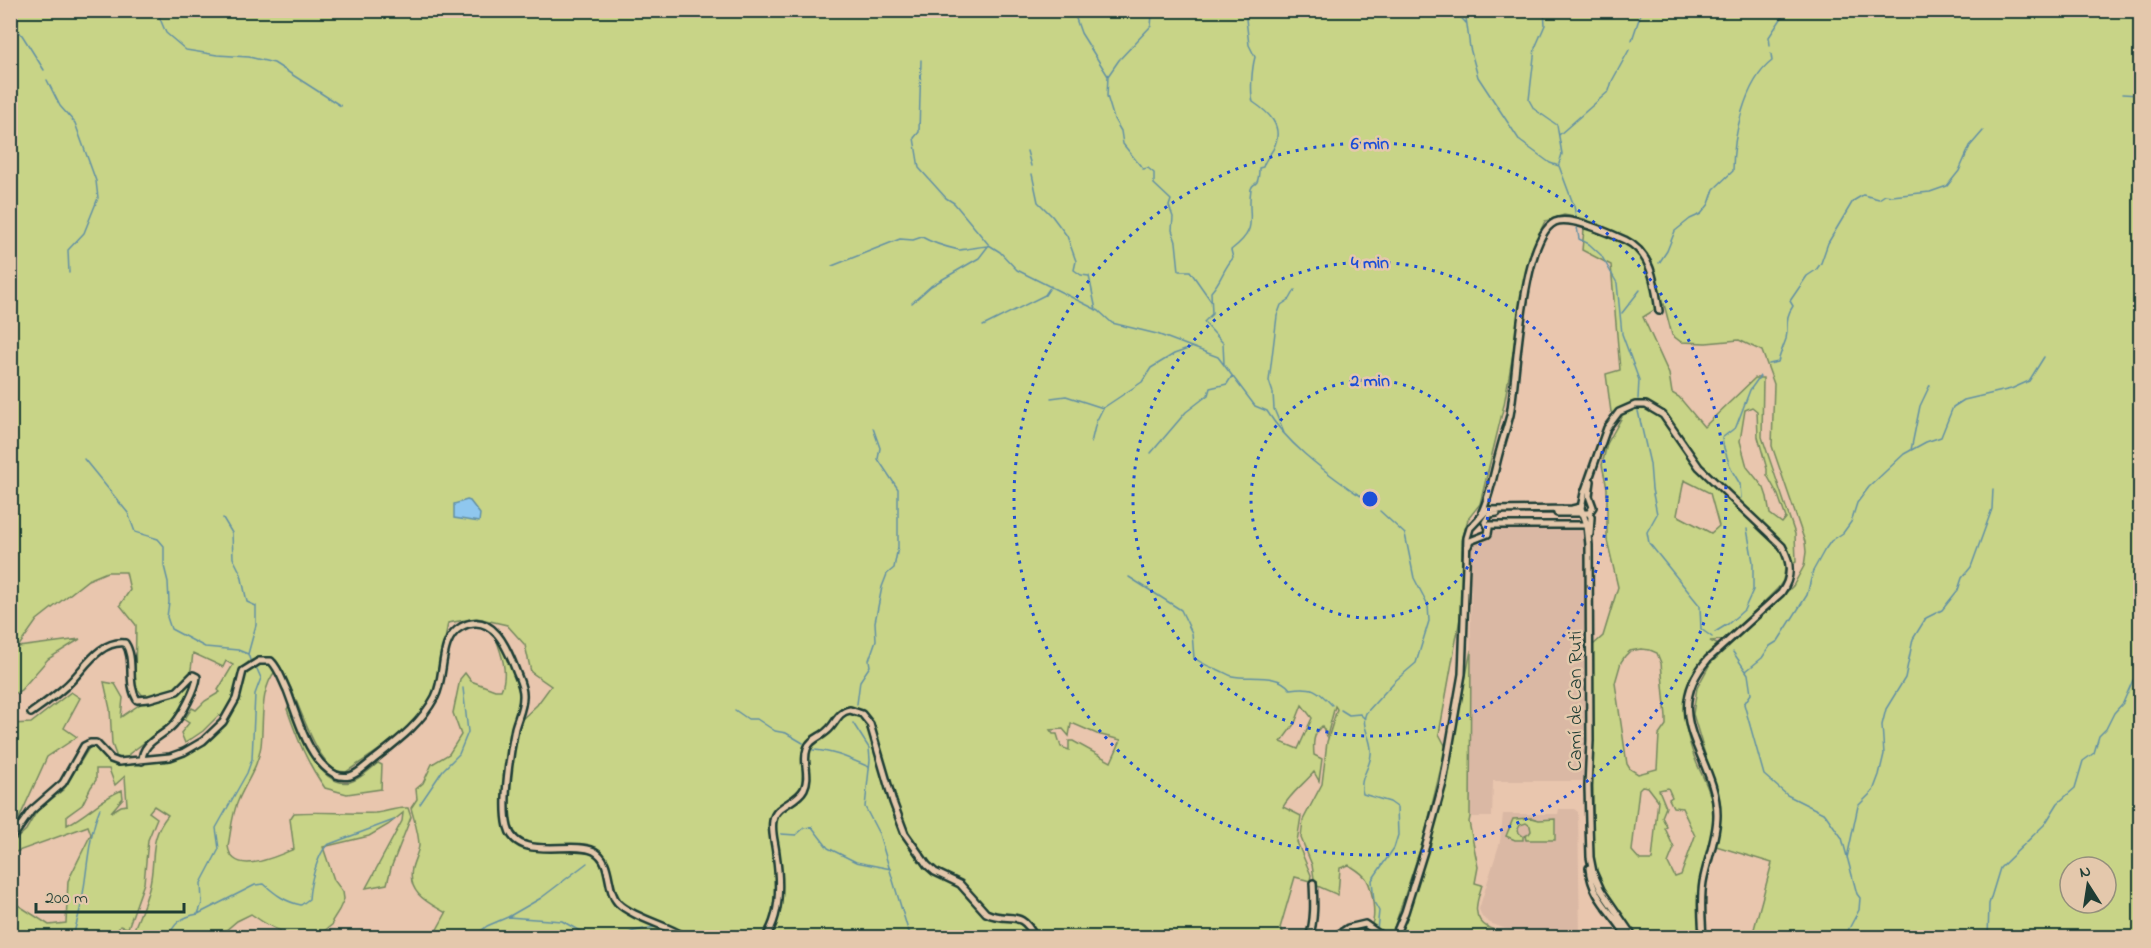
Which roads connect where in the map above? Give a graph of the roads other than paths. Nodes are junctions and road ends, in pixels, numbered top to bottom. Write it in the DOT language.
graph roads {
  1 [pos="1659,311"];
  2 [pos="1592,471"];
  3 [pos="1590,502"];
  4 [pos="1485,509"];
  5 [pos="1582,509"];
  6 [pos="1487,521"];
  7 [pos="1474,524"];
  8 [pos="1587,525"];
  9 [pos="1480,538"];
  10 [pos="1589,545"];
  11 [pos="1467,549"];
  12 [pos="30,713"];
  13 [pos="142,761"];
  14 [pos="10,838"];
  15 [pos="1590,857"];
  16 [pos="1595,878"];
  17 [pos="1313,883"];
  18 [pos="1598,896"];
  19 [pos="1617,913"];
  20 [pos="1379,936"];
  21 [pos="687,938"];
  22 [pos="765,938"];
  23 [pos="1035,938"];
  24 [pos="1309,938"];
  25 [pos="1333,938"];
  26 [pos="1395,938"];
  27 [pos="1631,938"];
  28 [pos="1703,938"];
  1 -- 4 [label="street"];
  2 -- 3 [label="street"];
  2 -- 5 [label="street"];
  2 -- 28 [label="street"];
  3 -- 5 [label="street"];
  3 -- 5 [label="street"];
  4 -- 5 [label="street"];
  4 -- 6 [label="street"];
  4 -- 7 [label="street"];
  5 -- 6 [label="street"];
  5 -- 8 [label="street, Camí de Can Ruti"];
  5 -- 10 [label="street, Camí de Can Ruti"];
  6 -- 7 [label="street"];
  6 -- 8 [label="street"];
  6 -- 9 [label="street"];
  7 -- 9 [label="street"];
  7 -- 11 [label="street"];
  8 -- 10 [label="street, Camí de Can Ruti"];
  9 -- 11 [label="street"];
  10 -- 15 [label="street, Camí de Can Ruti"];
  11 -- 26 [label="street"];
  12 -- 13 [label="street"];
  13 -- 14 [label="street"];
  13 -- 21 [label="street"];
  15 -- 16 [label="street, Camí de Can Ruti"];
  15 -- 18 [label="street, Camí de Can Ruti"];
  16 -- 18 [label="street, Camí de Can Ruti"];
  16 -- 19 [label="street, Camí de Can Ruti"];
  17 -- 24 [label="street"];
  18 -- 19 [label="street, Camí de Can Ruti"];
  18 -- 27 [label="street, Camí de Can Ruti"];
  19 -- 27 [label="street, Camí de Can Ruti"];
  20 -- 25 [label="street"];
  22 -- 23 [label="street"];
}
